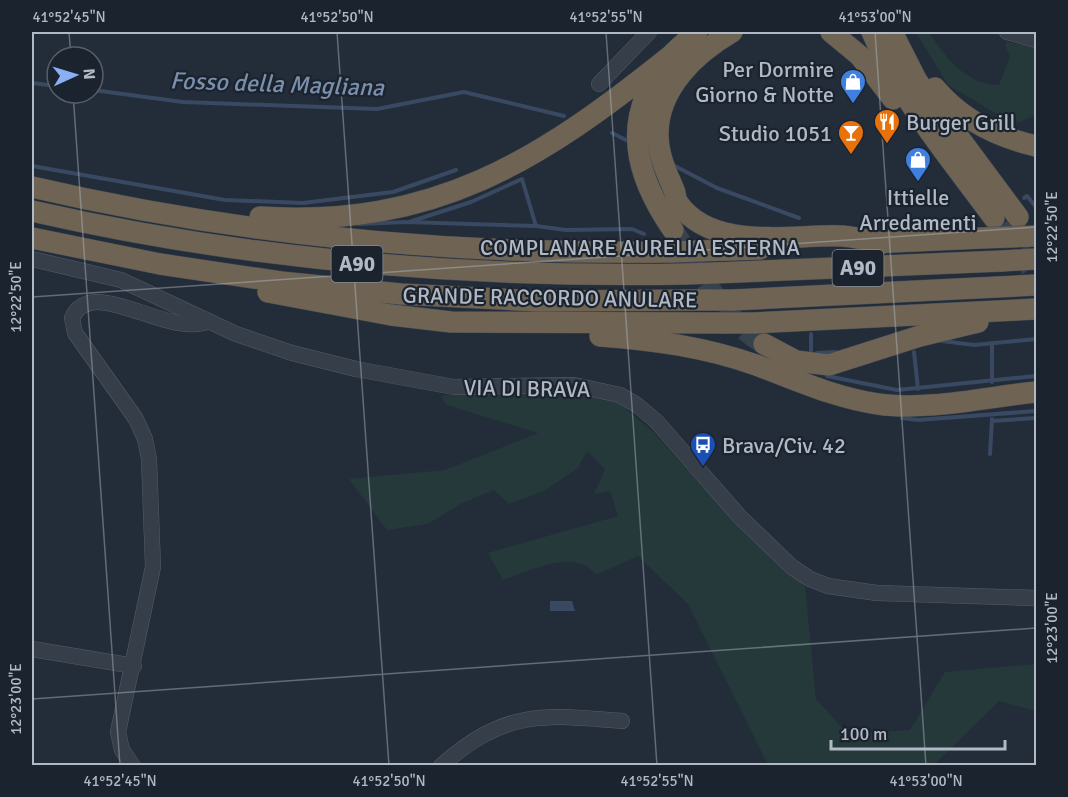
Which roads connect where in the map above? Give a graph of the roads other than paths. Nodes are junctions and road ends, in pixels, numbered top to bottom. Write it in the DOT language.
graph roads {
  1 [pos="649,32"];
  2 [pos="697,32"];
  3 [pos="732,32"];
  4 [pos="831,32"];
  5 [pos="872,32"];
  6 [pos="892,32"];
  7 [pos="902,32"];
  8 [pos="1007,32"];
  9 [pos="1036,40"];
  10 [pos="669,57"];
  11 [pos="599,84"];
  12 [pos="647,132"];
  13 [pos="1036,146"];
  14 [pos="970,186"];
  15 [pos="32,187"];
  16 [pos="32,211"];
  17 [pos="155,212"];
  18 [pos="1018,217"];
  19 [pos="994,218"];
  20 [pos="673,230"];
  21 [pos="1036,236"];
  22 [pos="32,238"];
  23 [pos="882,243"];
  24 [pos="32,259"];
  25 [pos="1036,259"];
  26 [pos="160,264"];
  27 [pos="1029,285"];
  28 [pos="1029,309"];
  29 [pos="207,322"];
  30 [pos="492,324"];
  31 [pos="764,344"];
  32 [pos="1036,392"];
  33 [pos="1036,598"];
  34 [pos="32,649"];
  35 [pos="134,666"];
  36 [pos="622,721"];
  37 [pos="133,765"];
  38 [pos="441,765"];
  1 -- 11 [label="street"];
  2 -- 10 [label="highway"];
  3 -- 12 [label="highway"];
  4 -- 14 [label="highway"];
  5 -- 14 [label="highway"];
  6 -- 18 [label="highway"];
  7 -- 13 [label="highway"];
  8 -- 9 [label="street"];
  10 -- 12 [label="highway"];
  10 -- 17 [label="highway"];
  12 -- 20 [label="highway"];
  12 -- 23 [label="highway"];
  14 -- 19 [label="highway"];
  15 -- 17 [label="highway, COMPLANARE AURELIA ESTERNA"];
  16 -- 25 [label="highway, GRANDE RACCORDO ANULARE / A90, bridge"];
  17 -- 23 [label="highway, COMPLANARE AURELIA ESTERNA, bridge"];
  21 -- 23 [label="highway, COMPLANARE AURELIA ESTERNA, bridge"];
  22 -- 26 [label="highway, GRANDE RACCORDO ANULARE / A90"];
  24 -- 29 [label="street, VIA DI BRAVA"];
  26 -- 27 [label="highway, GRANDE RACCORDO ANULARE / A90, bridge"];
  26 -- 30 [label="highway"];
  28 -- 30 [label="highway, bridge"];
  28 -- 31 [label="highway"];
  29 -- 33 [label="street, VIA DI BRAVA"];
  29 -- 35 [label="street"];
  30 -- 32 [label="highway"];
  34 -- 35 [label="street"];
  35 -- 37 [label="street"];
  36 -- 38 [label="street"];
}
